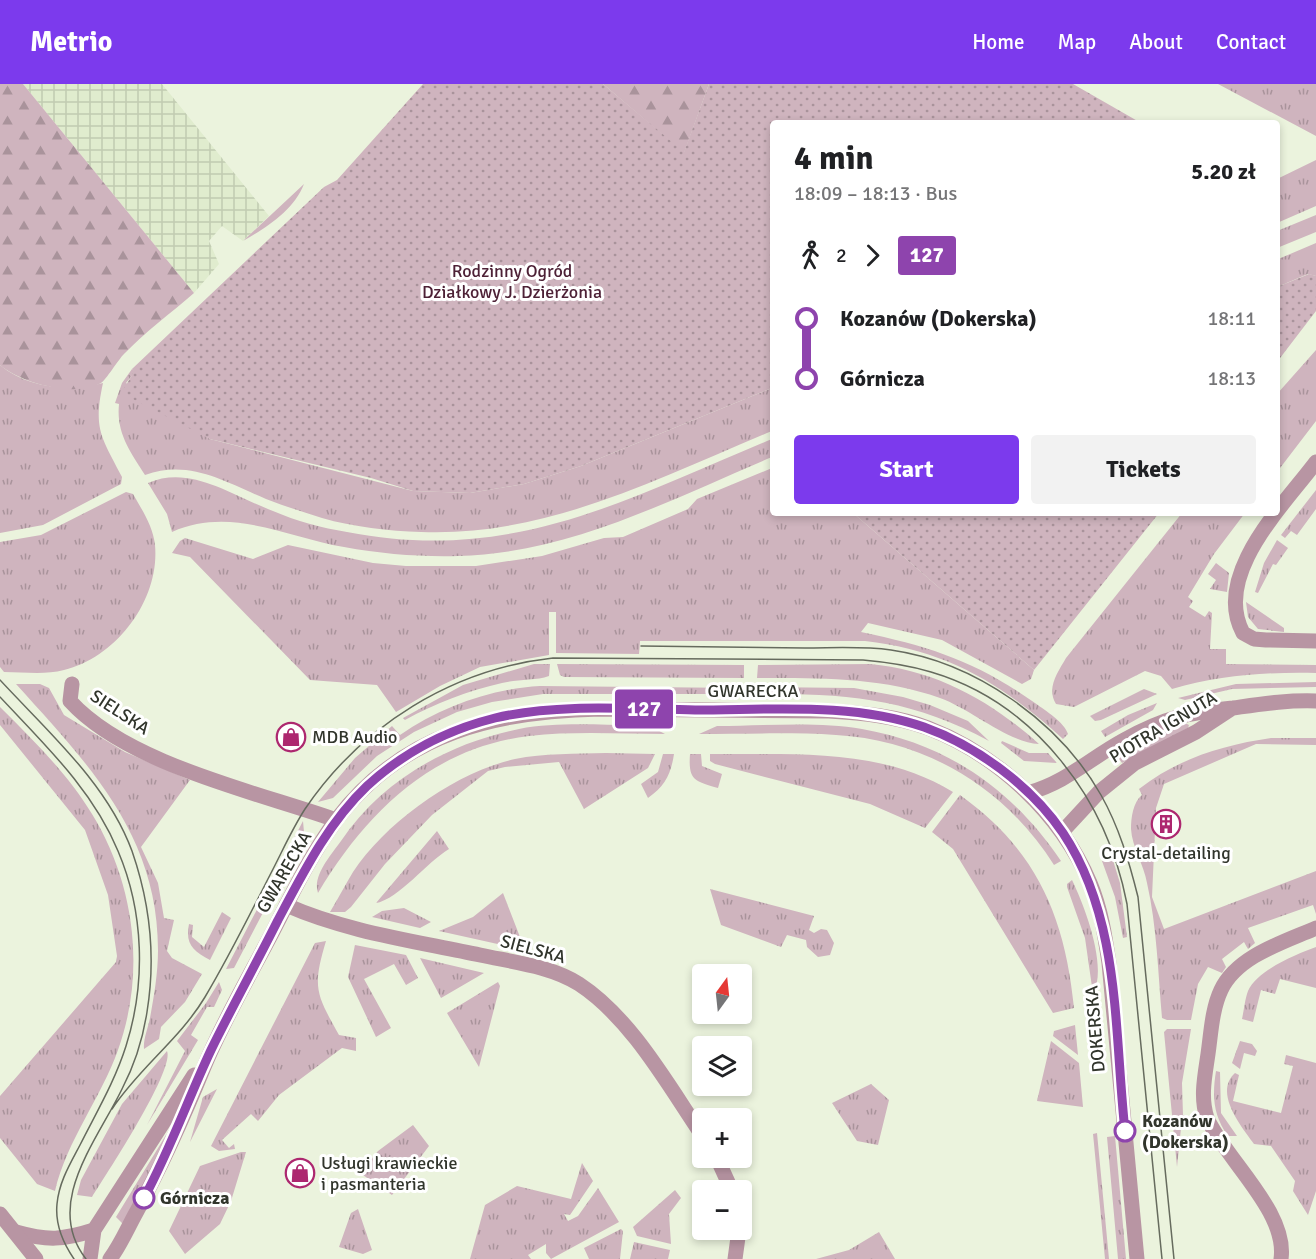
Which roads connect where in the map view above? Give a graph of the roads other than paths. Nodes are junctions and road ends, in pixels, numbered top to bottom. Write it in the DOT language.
graph roads {
  1 [pos="1316,462"];
  2 [pos="1280,510"];
  3 [pos="1276,516"];
  4 [pos="1316,641"];
  5 [pos="72,684"];
  6 [pos="1316,701"];
  7 [pos="1234,708"];
  8 [pos="1028,794"];
  9 [pos="1044,811"];
  10 [pos="336,820"];
  11 [pos="1062,832"];
  12 [pos="286,905"];
  13 [pos="1316,928"];
  14 [pos="210,1053"];
  15 [pos="692,1121"];
  16 [pos="0,1214"];
  17 [pos="94,1230"];
  18 [pos="16,1232"];
  19 [pos="738,1240"];
  20 [pos="36,1259"];
  21 [pos="90,1259"];
  22 [pos="110,1259"];
  23 [pos="735,1259"];
  24 [pos="1137,1259"];
  25 [pos="1281,1259"];
  1 -- 2 [label="street"];
  3 -- 4 [label="street"];
  5 -- 10 [label="street, SIELSKA"];
  6 -- 7 [label="street, PIOTRA IGNUTA"];
  7 -- 8 [label="street, PIOTRA IGNUTA"];
  7 -- 11 [label="street, PIOTRA IGNUTA"];
  8 -- 9 [label="street, GWARECKA"];
  8 -- 10 [label="street, GWARECKA"];
  9 -- 11 [label="street, DOKERSKA"];
  10 -- 12 [label="street, GWARECKA"];
  11 -- 24 [label="street, DOKERSKA"];
  12 -- 14 [label="street, GWARECKA"];
  12 -- 15 [label="street, SIELSKA"];
  13 -- 25 [label="street"];
  14 -- 17 [label="street, GWARECKA"];
  14 -- 22 [label="street, GWARECKA"];
  16 -- 18 [label="street"];
  17 -- 18 [label="street"];
  17 -- 21 [label="street, GWARECKA"];
  18 -- 20 [label="street"];
  19 -- 23 [label="street"];
}
